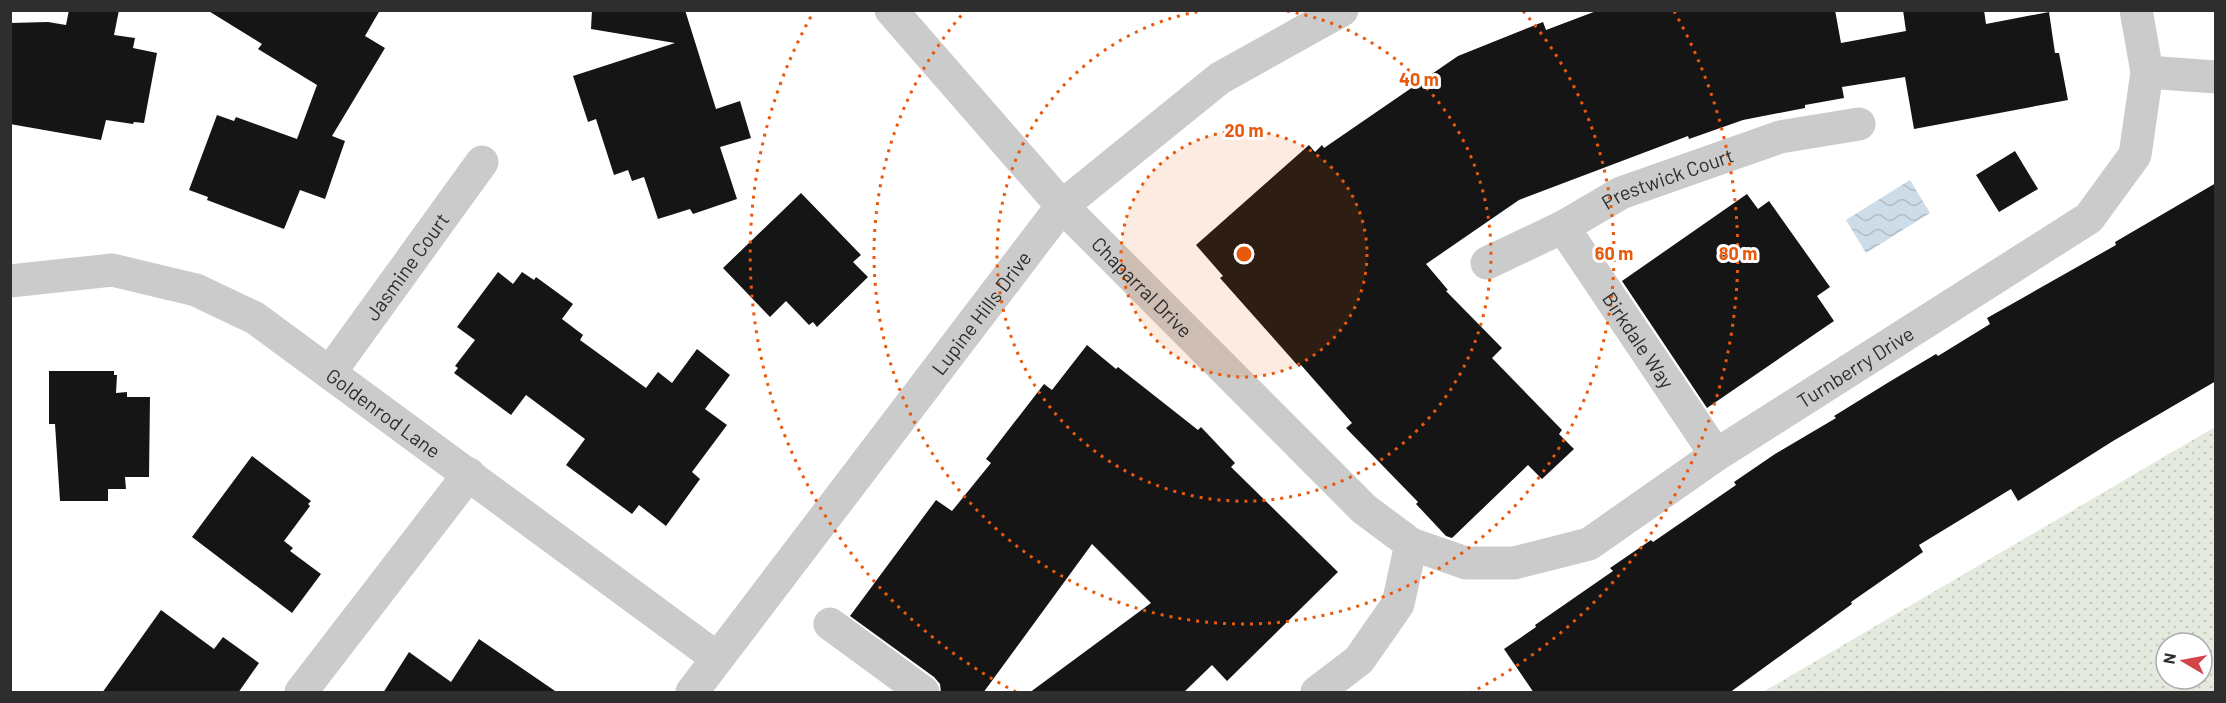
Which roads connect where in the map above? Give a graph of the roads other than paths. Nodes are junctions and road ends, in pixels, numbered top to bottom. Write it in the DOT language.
graph roads {
  1 [pos="891,10"];
  2 [pos="1342,10"];
  3 [pos="2136,10"];
  4 [pos="2147,72"];
  5 [pos="2216,77"];
  6 [pos="1859,124"];
  7 [pos="482,162"];
  8 [pos="1062,206"];
  9 [pos="1563,227"];
  10 [pos="1487,263"];
  11 [pos="10,281"];
  12 [pos="331,371"];
  13 [pos="1716,455"];
  14 [pos="469,474"];
  15 [pos="1411,544"];
  16 [pos="830,624"];
  17 [pos="717,658"];
  18 [pos="301,693"];
  19 [pos="692,693"];
  20 [pos="923,693"];
  21 [pos="1317,693"];
  1 -- 8 [label="street, Chaparral Drive"];
  2 -- 8 [label="street, Lupine Hills Drive"];
  3 -- 4 [label="street, Turnberry Drive"];
  4 -- 5 [label="street"];
  4 -- 13 [label="street, Turnberry Drive"];
  6 -- 9 [label="street, Prestwick Court"];
  7 -- 12 [label="street, Jasmine Court"];
  8 -- 15 [label="street, Chaparral Drive"];
  8 -- 17 [label="street, Lupine Hills Drive"];
  9 -- 10 [label="street, Prestwick Court"];
  9 -- 13 [label="street, Birkdale Way"];
  11 -- 12 [label="street, Goldenrod Lane"];
  12 -- 14 [label="street, Goldenrod Lane"];
  13 -- 15 [label="street, Turnberry Drive"];
  14 -- 17 [label="street, Goldenrod Lane"];
  14 -- 18 [label="street"];
  15 -- 21 [label="street"];
  16 -- 20 [label="street"];
  17 -- 19 [label="street, Lupine Hills Drive"];
}
